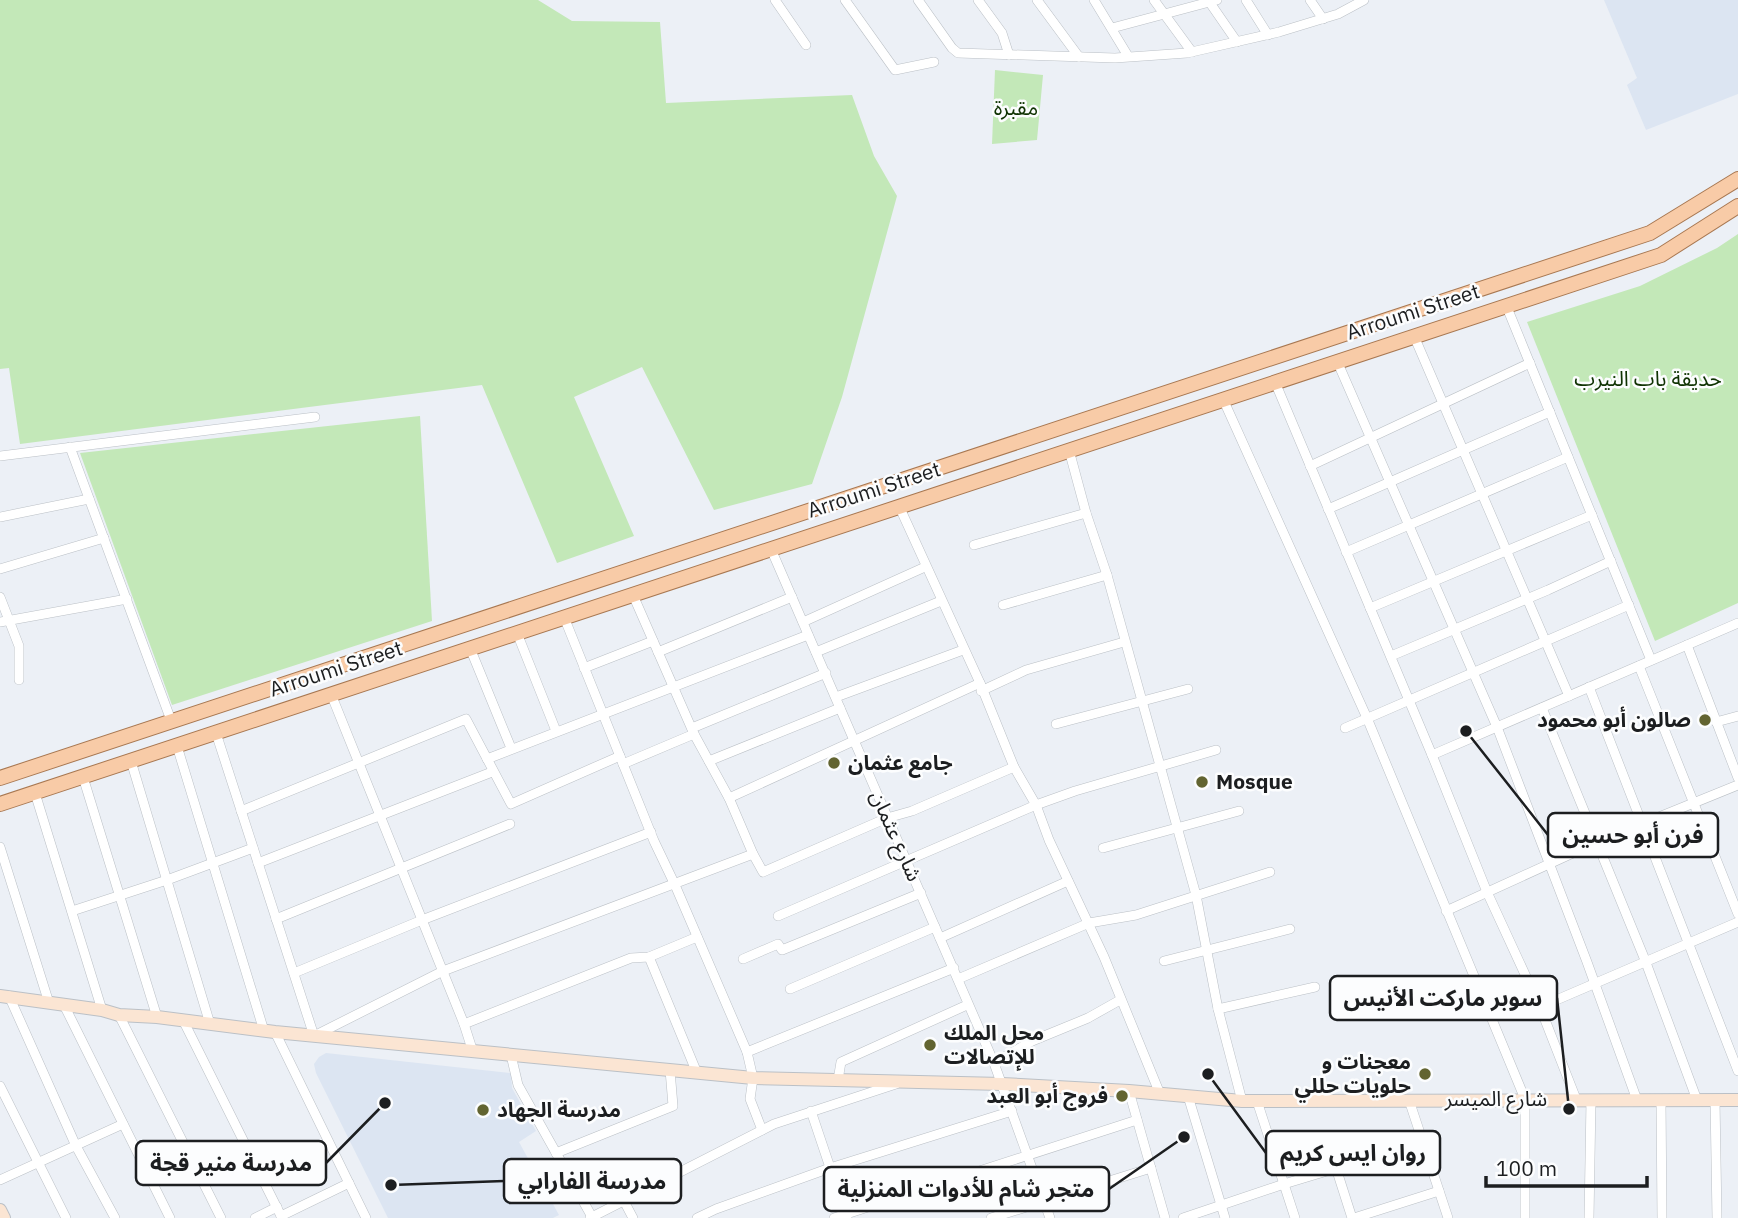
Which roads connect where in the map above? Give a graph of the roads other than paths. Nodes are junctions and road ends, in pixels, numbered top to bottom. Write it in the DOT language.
graph roads {
  1 [pos="775,0"];
  2 [pos="845,0"];
  3 [pos="918,0"];
  4 [pos="978,0"];
  5 [pos="1037,0"];
  6 [pos="1094,0"];
  7 [pos="1154,0"];
  8 [pos="1246,0"];
  9 [pos="1310,0"];
  10 [pos="1364,0"];
  11 [pos="1211,1"];
  12 [pos="1164,14"];
  13 [pos="1323,19"];
  14 [pos="1112,28"];
  15 [pos="1268,35"];
  16 [pos="1237,42"];
  17 [pos="806,45"];
  18 [pos="1192,52"];
  19 [pos="1009,55"];
  20 [pos="1128,56"];
  21 [pos="1079,57"];
  22 [pos="934,62"];
  23 [pos="1738,179"];
  24 [pos="1738,205"];
  25 [pos="1506,305"];
  26 [pos="1414,336"];
  27 [pos="1337,361"];
  28 [pos="1530,363"];
  29 [pos="1275,382"];
  30 [pos="1223,399"];
  31 [pos="1443,404"];
  32 [pos="1550,412"];
  33 [pos="315,417"];
  34 [pos="1370,438"];
  35 [pos="70,447"];
  36 [pos="1069,450"];
  37 [pos="1463,450"];
  38 [pos="0,456"];
  39 [pos="1568,457"];
  40 [pos="1310,466"];
  41 [pos="1390,482"];
  42 [pos="1482,494"];
  43 [pos="89,499"];
  44 [pos="899,506"];
  45 [pos="1328,509"];
  46 [pos="1086,513"];
  47 [pos="1592,514"];
  48 [pos="0,517"];
  49 [pos="1408,525"];
  50 [pos="104,538"];
  51 [pos="974,545"];
  52 [pos="771,549"];
  53 [pos="1506,551"];
  54 [pos="1346,552"];
  55 [pos="1611,561"];
  56 [pos="925,567"];
  57 [pos="0,569"];
  58 [pos="1107,575"];
  59 [pos="1433,582"];
  60 [pos="632,594"];
  61 [pos="0,597"];
  62 [pos="792,597"];
  63 [pos="1527,597"];
  64 [pos="127,599"];
  65 [pos="941,601"];
  66 [pos="1003,605"];
  67 [pos="1629,605"];
  68 [pos="1370,608"];
  69 [pos="564,617"];
  70 [pos="10,619"];
  71 [pos="0,622"];
  72 [pos="803,622"];
  73 [pos="1738,623"];
  74 [pos="1454,629"];
  75 [pos="517,633"];
  76 [pos="808,635"];
  77 [pos="653,641"];
  78 [pos="1545,641"];
  79 [pos="1124,642"];
  80 [pos="1687,645"];
  81 [pos="470,648"];
  82 [pos="963,650"];
  83 [pos="658,652"];
  84 [pos="816,652"];
  85 [pos="1391,656"];
  86 [pos="1651,660"];
  87 [pos="1639,666"];
  88 [pos="584,668"];
  89 [pos="1473,672"];
  90 [pos="826,673"];
  91 [pos="19,680"];
  92 [pos="980,687"];
  93 [pos="1589,687"];
  94 [pos="674,688"];
  95 [pos="1188,689"];
  96 [pos="331,694"];
  97 [pos="1569,696"];
  98 [pos="836,697"];
  99 [pos="1409,700"];
  100 [pos="1141,701"];
  101 [pos="840,708"];
  102 [pos="1542,708"];
  103 [pos="603,715"];
  104 [pos="1738,716"];
  105 [pos="1367,718"];
  106 [pos="1716,722"];
  107 [pos="172,723"];
  108 [pos="1056,724"];
  109 [pos="1497,727"];
  110 [pos="1345,728"];
  111 [pos="556,731"];
  112 [pos="693,731"];
  113 [pos="216,733"];
  114 [pos="855,740"];
  115 [pos="177,746"];
  116 [pos="511,748"];
  117 [pos="1216,750"];
  118 [pos="1432,755"];
  119 [pos="487,759"];
  120 [pos="622,760"];
  121 [pos="131,761"];
  122 [pos="359,761"];
  123 [pos="709,761"];
  124 [pos="1159,766"];
  125 [pos="1014,767"];
  126 [pos="492,772"];
  127 [pos="83,777"];
  128 [pos="0,778"];
  129 [pos="1738,778"];
  130 [pos="1738,785"];
  131 [pos="35,793"];
  132 [pos="729,798"];
  133 [pos="1694,803"];
  134 [pos="0,804"];
  135 [pos="1036,805"];
  136 [pos="241,811"];
  137 [pos="1239,811"];
  138 [pos="380,816"];
  139 [pos="887,818"];
  140 [pos="510,824"];
  141 [pos="1642,824"];
  142 [pos="1176,829"];
  143 [pos="651,832"];
  144 [pos="1595,843"];
  145 [pos="0,847"];
  146 [pos="253,848"];
  147 [pos="1103,848"];
  148 [pos="752,855"];
  149 [pos="907,861"];
  150 [pos="213,863"];
  151 [pos="258,863"];
  152 [pos="1549,866"];
  153 [pos="402,869"];
  154 [pos="1270,872"];
  155 [pos="167,880"];
  156 [pos="1068,881"];
  157 [pos="675,885"];
  158 [pos="1487,892"];
  159 [pos="921,893"];
  160 [pos="1196,895"];
  161 [pos="120,896"];
  162 [pos="72,911"];
  163 [pos="1446,911"];
  164 [pos="1738,914"];
  165 [pos="778,916"];
  166 [pos="276,919"];
  167 [pos="422,920"];
  168 [pos="1738,922"];
  169 [pos="1089,923"];
  170 [pos="935,927"];
  171 [pos="1290,929"];
  172 [pos="697,937"];
  173 [pos="940,938"];
  174 [pos="1689,942"];
  175 [pos="1208,952"];
  176 [pos="649,957"];
  177 [pos="743,959"];
  178 [pos="1645,960"];
  179 [pos="1164,961"];
  180 [pos="954,968"];
  181 [pos="443,971"];
  182 [pos="294,973"];
  183 [pos="958,979"];
  184 [pos="1594,985"];
  185 [pos="1315,987"];
  186 [pos="790,989"];
  187 [pos="4,996"];
  188 [pos="1120,1000"];
  189 [pos="49,1003"];
  190 [pos="64,1005"];
  191 [pos="967,1005"];
  192 [pos="1540,1007"];
  193 [pos="102,1010"];
  194 [pos="1218,1010"];
  195 [pos="119,1015"];
  196 [pos="157,1017"];
  197 [pos="183,1020"];
  198 [pos="210,1024"];
  199 [pos="464,1024"];
  200 [pos="269,1032"];
  201 [pos="314,1036"];
  202 [pos="473,1052"];
  203 [pos="747,1052"];
  204 [pos="511,1055"];
  205 [pos="994,1063"];
  206 [pos="670,1070"];
  207 [pos="1738,1071"];
  208 [pos="697,1073"];
  209 [pos="753,1078"];
  210 [pos="838,1080"];
  211 [pos="903,1082"];
  212 [pos="1002,1084"];
  213 [pos="0,1086"];
  214 [pos="1129,1091"];
  215 [pos="1160,1094"];
  216 [pos="1188,1096"];
  217 [pos="1525,1099"];
  218 [pos="1576,1099"];
  219 [pos="1409,1100"];
  220 [pos="1591,1100"];
  221 [pos="1637,1100"];
  222 [pos="1661,1100"];
  223 [pos="1697,1100"];
  224 [pos="1715,1100"];
  225 [pos="1738,1100"];
  226 [pos="1242,1101"];
  227 [pos="1257,1101"];
  228 [pos="811,1111"];
  229 [pos="1012,1111"];
  230 [pos="1137,1120"];
  231 [pos="123,1124"];
  232 [pos="762,1130"];
  233 [pos="1423,1142"];
  234 [pos="76,1146"];
  235 [pos="556,1153"];
  236 [pos="1028,1156"];
  237 [pos="39,1162"];
  238 [pos="830,1168"];
  239 [pos="1151,1168"];
  240 [pos="1336,1168"];
  241 [pos="0,1180"];
  242 [pos="349,1183"];
  243 [pos="1284,1184"];
  244 [pos="1439,1191"];
  245 [pos="624,1201"];
  246 [pos="1045,1201"];
  247 [pos="1221,1205"];
  248 [pos="0,1210"];
  249 [pos="280,1213"];
  250 [pos="847,1216"];
  251 [pos="1161,1217"];
  252 [pos="4,1218"];
  253 [pos="66,1218"];
  254 [pos="115,1218"];
  255 [pos="170,1218"];
  256 [pos="221,1218"];
  257 [pos="254,1218"];
  258 [pos="366,1218"];
  259 [pos="591,1218"];
  260 [pos="633,1218"];
  261 [pos="697,1218"];
  262 [pos="834,1218"];
  263 [pos="991,1218"];
  264 [pos="1050,1218"];
  265 [pos="1183,1218"];
  266 [pos="1225,1218"];
  267 [pos="1295,1218"];
  268 [pos="1353,1218"];
  269 [pos="1448,1218"];
  270 [pos="1525,1218"];
  271 [pos="1588,1218"];
  272 [pos="1662,1218"];
  273 [pos="1717,1218"];
  1 -- 17 [label="street"];
  2 -- 22 [label="street"];
  3 -- 19 [label="street"];
  4 -- 19 [label="street"];
  5 -- 21 [label="street"];
  6 -- 14 [label="street"];
  7 -- 12 [label="street"];
  8 -- 15 [label="street"];
  9 -- 13 [label="street"];
  10 -- 13 [label="street"];
  11 -- 12 [label="street"];
  11 -- 16 [label="street"];
  12 -- 14 [label="street"];
  12 -- 18 [label="street"];
  13 -- 15 [label="street"];
  14 -- 20 [label="street"];
  15 -- 16 [label="street"];
  16 -- 18 [label="street"];
  18 -- 20 [label="street"];
  19 -- 21 [label="street"];
  20 -- 21 [label="street"];
  23 -- 107 [label="main road, Arroumi Street"];
  24 -- 25 [label="main road, Arroumi Street"];
  25 -- 26 [label="main road, Arroumi Street"];
  25 -- 28 [label="street"];
  26 -- 27 [label="main road, Arroumi Street"];
  26 -- 31 [label="street"];
  27 -- 29 [label="main road, Arroumi Street"];
  27 -- 34 [label="street"];
  28 -- 31 [label="street"];
  28 -- 32 [label="street"];
  29 -- 30 [label="main road, Arroumi Street"];
  29 -- 40 [label="street"];
  30 -- 36 [label="main road, Arroumi Street"];
  30 -- 105 [label="street"];
  31 -- 34 [label="street"];
  31 -- 37 [label="street"];
  32 -- 37 [label="street"];
  32 -- 39 [label="street"];
  33 -- 35 [label="street"];
  34 -- 40 [label="street"];
  34 -- 41 [label="street"];
  35 -- 38 [label="street"];
  35 -- 43 [label="street"];
  36 -- 44 [label="main road, Arroumi Street"];
  36 -- 46 [label="street"];
  37 -- 41 [label="street"];
  37 -- 42 [label="street"];
  39 -- 42 [label="street"];
  39 -- 47 [label="street"];
  40 -- 45 [label="street"];
  41 -- 45 [label="street"];
  41 -- 49 [label="street"];
  42 -- 49 [label="street"];
  42 -- 53 [label="street"];
  43 -- 48 [label="street"];
  43 -- 50 [label="street"];
  44 -- 52 [label="main road, Arroumi Street"];
  44 -- 56 [label="street"];
  45 -- 54 [label="street"];
  46 -- 51 [label="street"];
  46 -- 58 [label="street"];
  47 -- 53 [label="street"];
  47 -- 55 [label="street"];
  49 -- 54 [label="street"];
  49 -- 59 [label="street"];
  50 -- 57 [label="street"];
  50 -- 64 [label="street"];
  52 -- 60 [label="main road, Arroumi Street"];
  52 -- 62 [label="street, شارع عثمان"];
  53 -- 59 [label="street"];
  53 -- 63 [label="street"];
  54 -- 68 [label="street"];
  55 -- 63 [label="street"];
  55 -- 67 [label="street"];
  56 -- 65 [label="street"];
  56 -- 72 [label="street"];
  58 -- 66 [label="street"];
  58 -- 79 [label="street"];
  59 -- 68 [label="street"];
  59 -- 74 [label="street"];
  60 -- 69 [label="main road, Arroumi Street"];
  60 -- 77 [label="street"];
  61 -- 70 [label="street"];
  62 -- 72 [label="street, شارع عثمان"];
  62 -- 83 [label="street"];
  63 -- 74 [label="street"];
  63 -- 78 [label="street"];
  64 -- 70 [label="street"];
  64 -- 107 [label="street"];
  65 -- 82 [label="street"];
  65 -- 84 [label="street"];
  67 -- 78 [label="street"];
  67 -- 86 [label="street"];
  68 -- 85 [label="street"];
  69 -- 75 [label="main road, Arroumi Street"];
  69 -- 88 [label="street"];
  70 -- 71 [label="street"];
  70 -- 91 [label="street"];
  72 -- 76 [label="street, شارع عثمان"];
  73 -- 80 [label="street"];
  74 -- 85 [label="street"];
  74 -- 89 [label="street"];
  75 -- 81 [label="main road, Arroumi Street"];
  75 -- 111 [label="street"];
  76 -- 84 [label="street, شارع عثمان"];
  76 -- 94 [label="street"];
  77 -- 83 [label="street"];
  77 -- 88 [label="street"];
  78 -- 89 [label="street"];
  78 -- 97 [label="street"];
  79 -- 92 [label="street"];
  79 -- 100 [label="street"];
  80 -- 86 [label="street"];
  80 -- 106 [label="street"];
  81 -- 96 [label="main road, Arroumi Street"];
  81 -- 116 [label="street"];
  82 -- 92 [label="street"];
  82 -- 98 [label="street"];
  83 -- 94 [label="street"];
  84 -- 90 [label="street, شارع عثمان"];
  85 -- 99 [label="street"];
  86 -- 87 [label="street"];
  87 -- 93 [label="street"];
  87 -- 133 [label="street"];
  88 -- 103 [label="street"];
  89 -- 99 [label="street"];
  89 -- 109 [label="street"];
  90 -- 98 [label="street, شارع عثمان"];
  90 -- 112 [label="street"];
  92 -- 114 [label="street"];
  92 -- 125 [label="street"];
  93 -- 97 [label="street"];
  93 -- 141 [label="street"];
  94 -- 103 [label="street"];
  94 -- 112 [label="street"];
  95 -- 100 [label="street"];
  96 -- 113 [label="main road, Arroumi Street"];
  96 -- 122 [label="street"];
  97 -- 102 [label="street"];
  98 -- 101 [label="street, شارع عثمان"];
  99 -- 105 [label="street"];
  99 -- 118 [label="street"];
  100 -- 108 [label="street"];
  100 -- 124 [label="street"];
  101 -- 114 [label="street, شارع عثمان"];
  101 -- 123 [label="street"];
  102 -- 109 [label="street"];
  102 -- 144 [label="street"];
  103 -- 111 [label="street"];
  103 -- 120 [label="street"];
  104 -- 106 [label="street"];
  105 -- 110 [label="street"];
  105 -- 163 [label="street"];
  106 -- 129 [label="street"];
  107 -- 128 [label="main road, Arroumi Street"];
  109 -- 118 [label="street"];
  109 -- 152 [label="street"];
  111 -- 116 [label="street"];
  112 -- 120 [label="street"];
  112 -- 123 [label="street"];
  113 -- 115 [label="main road, Arroumi Street"];
  113 -- 136 [label="street"];
  114 -- 132 [label="street"];
  114 -- 139 [label="street, شارع عثمان"];
  115 -- 121 [label="main road, Arroumi Street"];
  115 -- 150 [label="street"];
  116 -- 119 [label="street"];
  117 -- 124 [label="street"];
  118 -- 158 [label="street"];
  119 -- 122 [label="street"];
  119 -- 126 [label="street"];
  120 -- 126 [label="street"];
  120 -- 143 [label="street"];
  121 -- 127 [label="main road, Arroumi Street"];
  121 -- 155 [label="street"];
  122 -- 136 [label="street"];
  122 -- 138 [label="street"];
  123 -- 132 [label="street"];
  124 -- 135 [label="street"];
  124 -- 142 [label="street"];
  125 -- 135 [label="street"];
  125 -- 139 [label="street"];
  126 -- 138 [label="street"];
  127 -- 131 [label="main road, Arroumi Street"];
  127 -- 161 [label="street"];
  130 -- 133 [label="street"];
  131 -- 134 [label="main road, Arroumi Street"];
  131 -- 162 [label="street"];
  132 -- 148 [label="street"];
  133 -- 141 [label="street"];
  133 -- 164 [label="street"];
  135 -- 149 [label="street"];
  135 -- 156 [label="street"];
  136 -- 146 [label="street"];
  137 -- 142 [label="street"];
  138 -- 151 [label="street"];
  138 -- 153 [label="street"];
  139 -- 148 [label="street"];
  139 -- 149 [label="street, شارع عثمان"];
  140 -- 153 [label="street"];
  141 -- 144 [label="street"];
  141 -- 174 [label="street"];
  142 -- 147 [label="street"];
  142 -- 160 [label="street"];
  143 -- 157 [label="street"];
  143 -- 167 [label="street"];
  144 -- 152 [label="street"];
  144 -- 178 [label="street"];
  145 -- 189 [label="street"];
  146 -- 150 [label="street"];
  146 -- 151 [label="street"];
  148 -- 157 [label="street"];
  149 -- 159 [label="street, شارع عثمان"];
  149 -- 165 [label="street"];
  150 -- 155 [label="street"];
  150 -- 200 [label="street"];
  151 -- 166 [label="street"];
  152 -- 158 [label="street"];
  152 -- 184 [label="street"];
  153 -- 166 [label="street"];
  153 -- 167 [label="street"];
  154 -- 160 [label="street"];
  155 -- 161 [label="street"];
  155 -- 198 [label="street"];
  156 -- 169 [label="street"];
  156 -- 173 [label="street"];
  157 -- 172 [label="street"];
  157 -- 181 [label="street"];
  158 -- 163 [label="street"];
  158 -- 192 [label="street"];
  159 -- 170 [label="street, شارع عثمان"];
  159 -- 177 [label="street"];
  160 -- 169 [label="street"];
  160 -- 175 [label="street"];
  161 -- 162 [label="street"];
  161 -- 196 [label="street"];
  162 -- 193 [label="street"];
  163 -- 217 [label="street"];
  166 -- 182 [label="street"];
  167 -- 181 [label="street"];
  167 -- 182 [label="street"];
  168 -- 174 [label="street"];
  169 -- 183 [label="street"];
  169 -- 188 [label="street"];
  170 -- 173 [label="street, شارع عثمان"];
  170 -- 186 [label="street"];
  171 -- 175 [label="street"];
  172 -- 176 [label="street"];
  172 -- 203 [label="street"];
  173 -- 180 [label="street, شارع عثمان"];
  174 -- 178 [label="street"];
  174 -- 207 [label="street"];
  175 -- 179 [label="street"];
  175 -- 194 [label="street"];
  176 -- 199 [label="street"];
  176 -- 208 [label="street"];
  178 -- 184 [label="street"];
  178 -- 223 [label="street"];
  180 -- 183 [label="street, شارع عثمان"];
  180 -- 203 [label="street"];
  181 -- 199 [label="street"];
  181 -- 201 [label="street"];
  182 -- 201 [label="street"];
  183 -- 191 [label="street, شارع عثمان"];
  184 -- 192 [label="street"];
  184 -- 221 [label="street"];
  185 -- 194 [label="street"];
  187 -- 189 [label="main road, شارع الميسر"];
  187 -- 234 [label="street"];
  188 -- 205 [label="street"];
  188 -- 215 [label="street"];
  189 -- 190 [label="main road, شارع الميسر"];
  190 -- 193 [label="main road, شارع الميسر"];
  190 -- 231 [label="street"];
  191 -- 205 [label="street, شارع عثمان"];
  191 -- 210 [label="street"];
  192 -- 218 [label="street"];
  193 -- 195 [label="main road, شارع الميسر"];
  194 -- 226 [label="street"];
  195 -- 196 [label="main road, شارع الميسر"];
  195 -- 256 [label="street"];
  196 -- 197 [label="main road, شارع الميسر"];
  197 -- 198 [label="main road, شارع الميسر"];
  197 -- 249 [label="street"];
  198 -- 200 [label="main road, شارع الميسر"];
  199 -- 202 [label="street"];
  200 -- 201 [label="main road, شارع الميسر"];
  200 -- 242 [label="street"];
  201 -- 202 [label="main road, شارع الميسر"];
  202 -- 204 [label="main road, شارع الميسر"];
  203 -- 209 [label="street"];
  204 -- 206 [label="main road, شارع الميسر"];
  204 -- 235 [label="street"];
  205 -- 212 [label="street, شارع عثمان"];
  206 -- 208 [label="main road, شارع الميسر"];
  206 -- 235 [label="street"];
  208 -- 209 [label="main road, شارع الميسر"];
  209 -- 210 [label="main road, شارع الميسر"];
  209 -- 232 [label="street"];
  210 -- 211 [label="main road, شارع الميسر"];
  211 -- 212 [label="main road, شارع الميسر"];
  211 -- 228 [label="street"];
  212 -- 214 [label="main road, شارع الميسر"];
  212 -- 229 [label="street, شارع عثمان"];
  213 -- 237 [label="street"];
  214 -- 215 [label="main road, شارع الميسر"];
  214 -- 230 [label="street"];
  215 -- 216 [label="main road, شارع الميسر"];
  216 -- 226 [label="main road, شارع الميسر"];
  216 -- 247 [label="street"];
  217 -- 218 [label="main road, شارع الميسر"];
  217 -- 219 [label="main road, شارع الميسر"];
  217 -- 270 [label="street"];
  218 -- 220 [label="main road, شارع الميسر"];
  219 -- 227 [label="main road, شارع الميسر"];
  219 -- 233 [label="street"];
  220 -- 221 [label="main road, شارع الميسر"];
  220 -- 271 [label="street"];
  221 -- 222 [label="main road, شارع الميسر"];
  222 -- 223 [label="main road, شارع الميسر"];
  222 -- 272 [label="street"];
  223 -- 224 [label="main road, شارع الميسر"];
  224 -- 225 [label="main road, شارع الميسر"];
  224 -- 273 [label="street"];
  226 -- 227 [label="main road, شارع الميسر"];
  227 -- 243 [label="street"];
  228 -- 232 [label="street"];
  228 -- 238 [label="street"];
  229 -- 236 [label="street, شارع عثمان"];
  229 -- 238 [label="street"];
  230 -- 236 [label="street"];
  230 -- 239 [label="street"];
  231 -- 234 [label="street"];
  231 -- 255 [label="street"];
  232 -- 245 [label="street"];
  233 -- 240 [label="street"];
  233 -- 244 [label="street"];
  234 -- 237 [label="street"];
  234 -- 254 [label="street"];
  235 -- 259 [label="street"];
  236 -- 246 [label="street, شارع عثمان"];
  236 -- 250 [label="street"];
  237 -- 241 [label="street"];
  237 -- 253 [label="street"];
  238 -- 250 [label="street"];
  238 -- 261 [label="street"];
  239 -- 246 [label="street"];
  239 -- 251 [label="street"];
  240 -- 243 [label="street"];
  240 -- 268 [label="street"];
  242 -- 249 [label="street"];
  242 -- 258 [label="street"];
  243 -- 247 [label="street"];
  243 -- 267 [label="street"];
  244 -- 268 [label="street"];
  244 -- 269 [label="street"];
  245 -- 259 [label="street"];
  245 -- 260 [label="street"];
  246 -- 263 [label="street"];
  246 -- 264 [label="street, شارع عثمان"];
  247 -- 265 [label="street"];
  247 -- 266 [label="street"];
  248 -- 252 [label="main road"];
  249 -- 257 [label="street"];
  250 -- 262 [label="street"];
}
